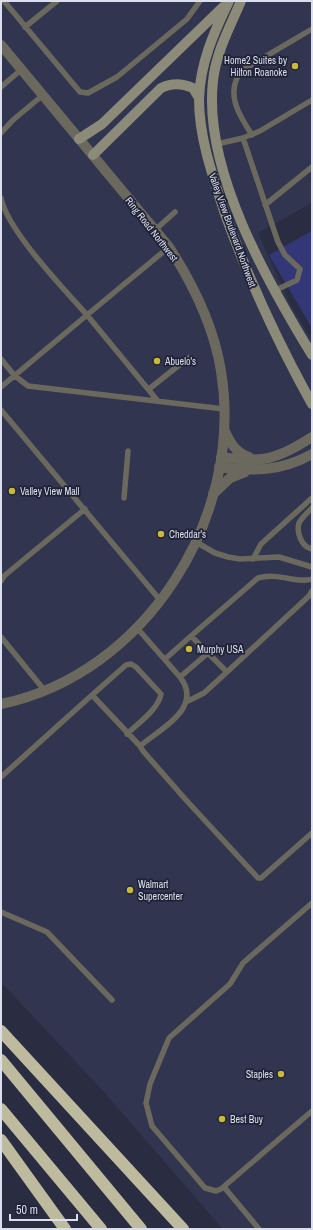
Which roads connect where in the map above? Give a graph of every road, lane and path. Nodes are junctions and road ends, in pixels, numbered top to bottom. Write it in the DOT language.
graph roads {
  1 [pos="4,1"];
  2 [pos="57,1"];
  3 [pos="200,1"];
  4 [pos="228,1"];
  5 [pos="241,1"];
  6 [pos="25,27"];
  7 [pos="312,29"];
  8 [pos="1,45"];
  9 [pos="22,69"];
  10 [pos="1,87"];
  11 [pos="43,95"];
  12 [pos="200,98"];
  13 [pos="312,100"];
  14 [pos="1,133"];
  15 [pos="252,135"];
  16 [pos="244,138"];
  17 [pos="79,139"];
  18 [pos="217,144"];
  19 [pos="93,155"];
  20 [pos="312,167"];
  21 [pos="1,198"];
  22 [pos="265,205"];
  23 [pos="2,208"];
  24 [pos="174,212"];
  25 [pos="227,218"];
  26 [pos="155,230"];
  27 [pos="169,247"];
  28 [pos="274,291"];
  29 [pos="87,315"];
  30 [pos="312,355"];
  31 [pos="1,358"];
  32 [pos="188,358"];
  33 [pos="14,374"];
  34 [pos="1,387"];
  35 [pos="149,389"];
  36 [pos="157,400"];
  37 [pos="312,404"];
  38 [pos="224,409"];
  39 [pos="1,410"];
  40 [pos="224,426"];
  41 [pos="312,437"];
  42 [pos="128,451"];
  43 [pos="312,454"];
  44 [pos="263,460"];
  45 [pos="220,462"];
  46 [pos="251,471"];
  47 [pos="213,494"];
  48 [pos="124,498"];
  49 [pos="312,498"];
  50 [pos="312,508"];
  51 [pos="85,509"];
  52 [pos="196,542"];
  53 [pos="312,549"];
  54 [pos="254,558"];
  55 [pos="312,567"];
  56 [pos="312,580"];
  57 [pos="1,581"];
  58 [pos="312,590"];
  59 [pos="161,600"];
  60 [pos="137,628"];
  61 [pos="191,636"];
  62 [pos="1,637"];
  63 [pos="208,653"];
  64 [pos="165,659"];
  65 [pos="227,672"];
  66 [pos="180,677"];
  67 [pos="45,691"];
  68 [pos="92,695"];
  69 [pos="188,700"];
  70 [pos="1,704"];
  71 [pos="127,734"];
  72 [pos="140,746"];
  73 [pos="1,777"];
  74 [pos="312,833"];
  75 [pos="312,903"];
  76 [pos="1,912"];
  77 [pos="112,1000"];
  78 [pos="1,1031"];
  79 [pos="1,1060"];
  80 [pos="1,1109"];
  81 [pos="312,1111"];
  82 [pos="1,1140"];
  83 [pos="224,1187"];
  84 [pos="65,1229"];
  85 [pos="101,1229"];
  86 [pos="141,1229"];
  87 [pos="183,1229"];
  88 [pos="259,1229"];
  1 -- 6 [label="lane"];
  2 -- 6 [label="lane"];
  3 -- 6 [label="lane"];
  4 -- 12 [label="main road, Valley View Boulevard Northwest"];
  4 -- 17 [label="main road"];
  5 -- 18 [label="main road, Valley View Boulevard Northwest"];
  7 -- 15 [label="lane"];
  8 -- 9 [label="street, Ring Road Northwest"];
  9 -- 10 [label="lane"];
  9 -- 11 [label="street, Ring Road Northwest"];
  11 -- 14 [label="lane"];
  11 -- 17 [label="street, Ring Road Northwest"];
  12 -- 19 [label="main road"];
  12 -- 25 [label="main road, Valley View Boulevard Northwest"];
  13 -- 15 [label="lane"];
  15 -- 16 [label="lane"];
  16 -- 18 [label="lane"];
  16 -- 22 [label="lane"];
  17 -- 19 [label="street, Ring Road Northwest"];
  18 -- 28 [label="main road, Valley View Boulevard Northwest"];
  19 -- 26 [label="street, Ring Road Northwest"];
  20 -- 22 [label="lane"];
  21 -- 23 [label="lane"];
  22 -- 28 [label="lane"];
  23 -- 29 [label="lane"];
  24 -- 26 [label="lane"];
  25 -- 28 [label="main road"];
  25 -- 37 [label="main road, Valley View Boulevard Northwest"];
  26 -- 27 [label="street, Ring Road Northwest"];
  27 -- 29 [label="lane"];
  27 -- 38 [label="street, Ring Road Northwest"];
  28 -- 30 [label="main road, Valley View Boulevard Northwest"];
  29 -- 33 [label="lane"];
  29 -- 35 [label="lane"];
  31 -- 33 [label="lane"];
  32 -- 35 [label="lane"];
  33 -- 34 [label="lane"];
  33 -- 36 [label="lane"];
  35 -- 36 [label="lane"];
  36 -- 38 [label="lane"];
  38 -- 40 [label="street, Ring Road Northwest"];
  39 -- 51 [label="lane"];
  40 -- 44 [label="street"];
  40 -- 45 [label="street, Ring Road Northwest"];
  41 -- 44 [label="street"];
  42 -- 48 [label="lane"];
  43 -- 46 [label="street"];
  44 -- 45 [label="street"];
  45 -- 46 [label="street"];
  45 -- 47 [label="street, Ring Road Northwest"];
  46 -- 47 [label="street"];
  47 -- 52 [label="street, Ring Road Northwest"];
  49 -- 54 [label="lane"];
  50 -- 53 [label="lane"];
  51 -- 57 [label="lane"];
  51 -- 59 [label="lane"];
  52 -- 54 [label="lane"];
  52 -- 59 [label="street, Ring Road Northwest"];
  54 -- 55 [label="lane"];
  56 -- 58 [label="lane"];
  56 -- 61 [label="lane"];
  58 -- 65 [label="lane"];
  59 -- 60 [label="street, Ring Road Northwest"];
  60 -- 64 [label="lane"];
  60 -- 67 [label="street, Ring Road Northwest"];
  61 -- 63 [label="lane"];
  61 -- 64 [label="lane"];
  62 -- 67 [label="lane"];
  63 -- 65 [label="lane"];
  63 -- 66 [label="lane"];
  64 -- 66 [label="lane"];
  65 -- 69 [label="lane"];
  66 -- 69 [label="lane"];
  67 -- 70 [label="street, Ring Road Northwest"];
  68 -- 71 [label="lane"];
  68 -- 71 [label="lane"];
  68 -- 73 [label="lane"];
  69 -- 72 [label="lane"];
  71 -- 72 [label="lane"];
  72 -- 74 [label="lane"];
  75 -- 83 [label="lane"];
  76 -- 77 [label="lane"];
  78 -- 87 [label="highway"];
  79 -- 86 [label="highway"];
  80 -- 85 [label="highway"];
  81 -- 83 [label="lane"];
  82 -- 84 [label="highway"];
  83 -- 88 [label="lane"];
}
